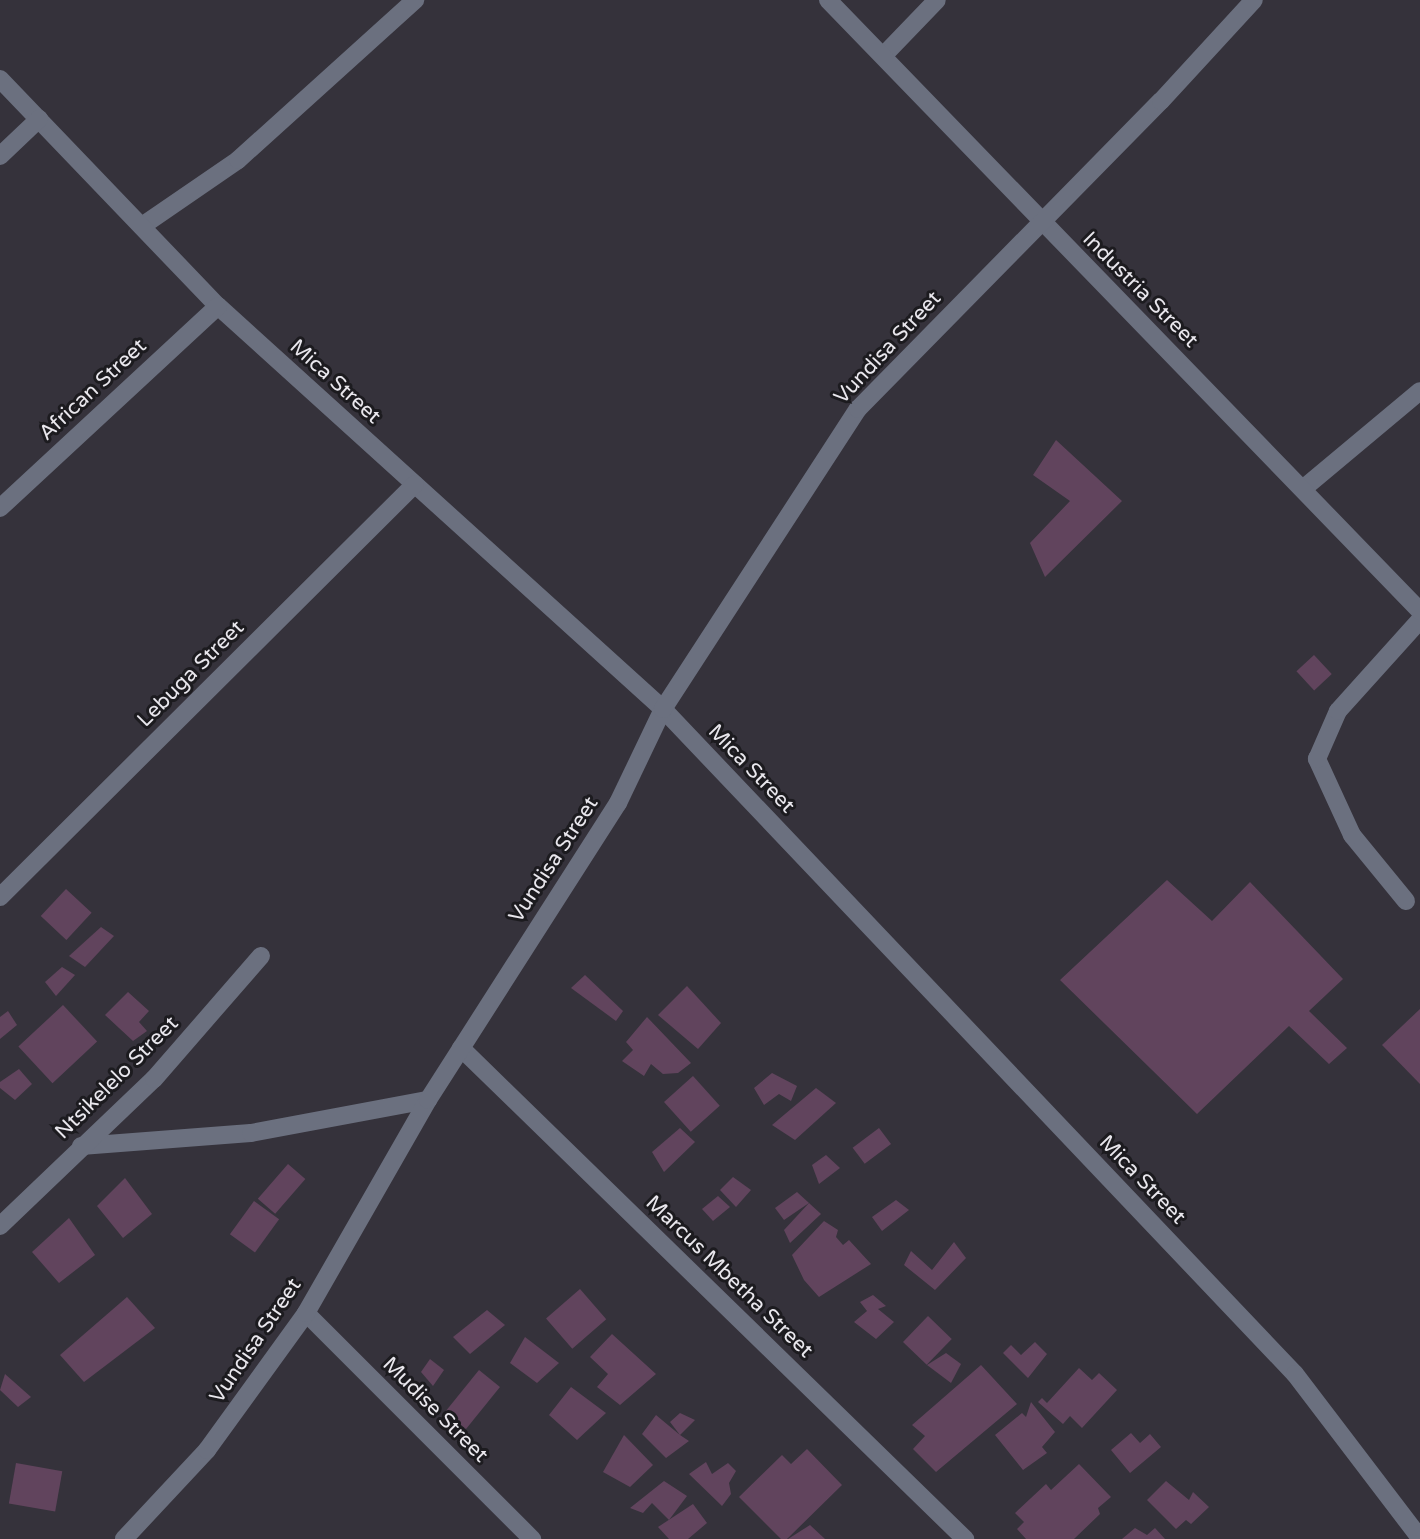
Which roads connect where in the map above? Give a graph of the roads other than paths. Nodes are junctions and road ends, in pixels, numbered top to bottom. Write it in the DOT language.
graph roads {
  1 [pos="415,0"];
  2 [pos="828,0"];
  3 [pos="937,0"];
  4 [pos="1254,0"];
  5 [pos="884,55"];
  6 [pos="0,79"];
  7 [pos="39,119"];
  8 [pos="0,156"];
  9 [pos="1041,222"];
  10 [pos="142,226"];
  11 [pos="218,306"];
  12 [pos="1420,391"];
  13 [pos="415,484"];
  14 [pos="1304,488"];
  15 [pos="0,508"];
  16 [pos="1420,611"];
  17 [pos="1420,620"];
  18 [pos="663,709"];
  19 [pos="0,897"];
  20 [pos="1406,901"];
  21 [pos="261,956"];
  22 [pos="461,1048"];
  23 [pos="428,1100"];
  24 [pos="81,1146"];
  25 [pos="0,1226"];
  26 [pos="306,1313"];
  27 [pos="1420,1538"];
  28 [pos="124,1539"];
  29 [pos="532,1539"];
  30 [pos="965,1539"];
  1 -- 10 [label="street"];
  2 -- 5 [label="street, Industria Street"];
  3 -- 5 [label="street"];
  4 -- 9 [label="street, Vundisa Street"];
  5 -- 9 [label="street, Industria Street"];
  6 -- 7 [label="street, Mica Street"];
  7 -- 8 [label="street"];
  7 -- 10 [label="street, Mica Street"];
  9 -- 14 [label="street, Industria Street"];
  9 -- 18 [label="street, Vundisa Street"];
  10 -- 11 [label="street, Mica Street"];
  11 -- 13 [label="street, Mica Street"];
  11 -- 15 [label="street, African Street"];
  12 -- 14 [label="street"];
  13 -- 18 [label="street, Mica Street"];
  13 -- 19 [label="street, Lebuga Street"];
  14 -- 16 [label="street, Industria Street"];
  17 -- 20 [label="street"];
  18 -- 22 [label="street, Vundisa Street"];
  18 -- 27 [label="street, Mica Street"];
  21 -- 24 [label="street, Ntsikelelo Street"];
  22 -- 23 [label="street, Vundisa Street"];
  22 -- 30 [label="street, Marcus Mbetha Street"];
  23 -- 24 [label="street"];
  23 -- 26 [label="street, Vundisa Street"];
  24 -- 25 [label="street, Ntsikelelo Street"];
  26 -- 28 [label="street, Vundisa Street"];
  26 -- 29 [label="street, Mudise Street"];
}
